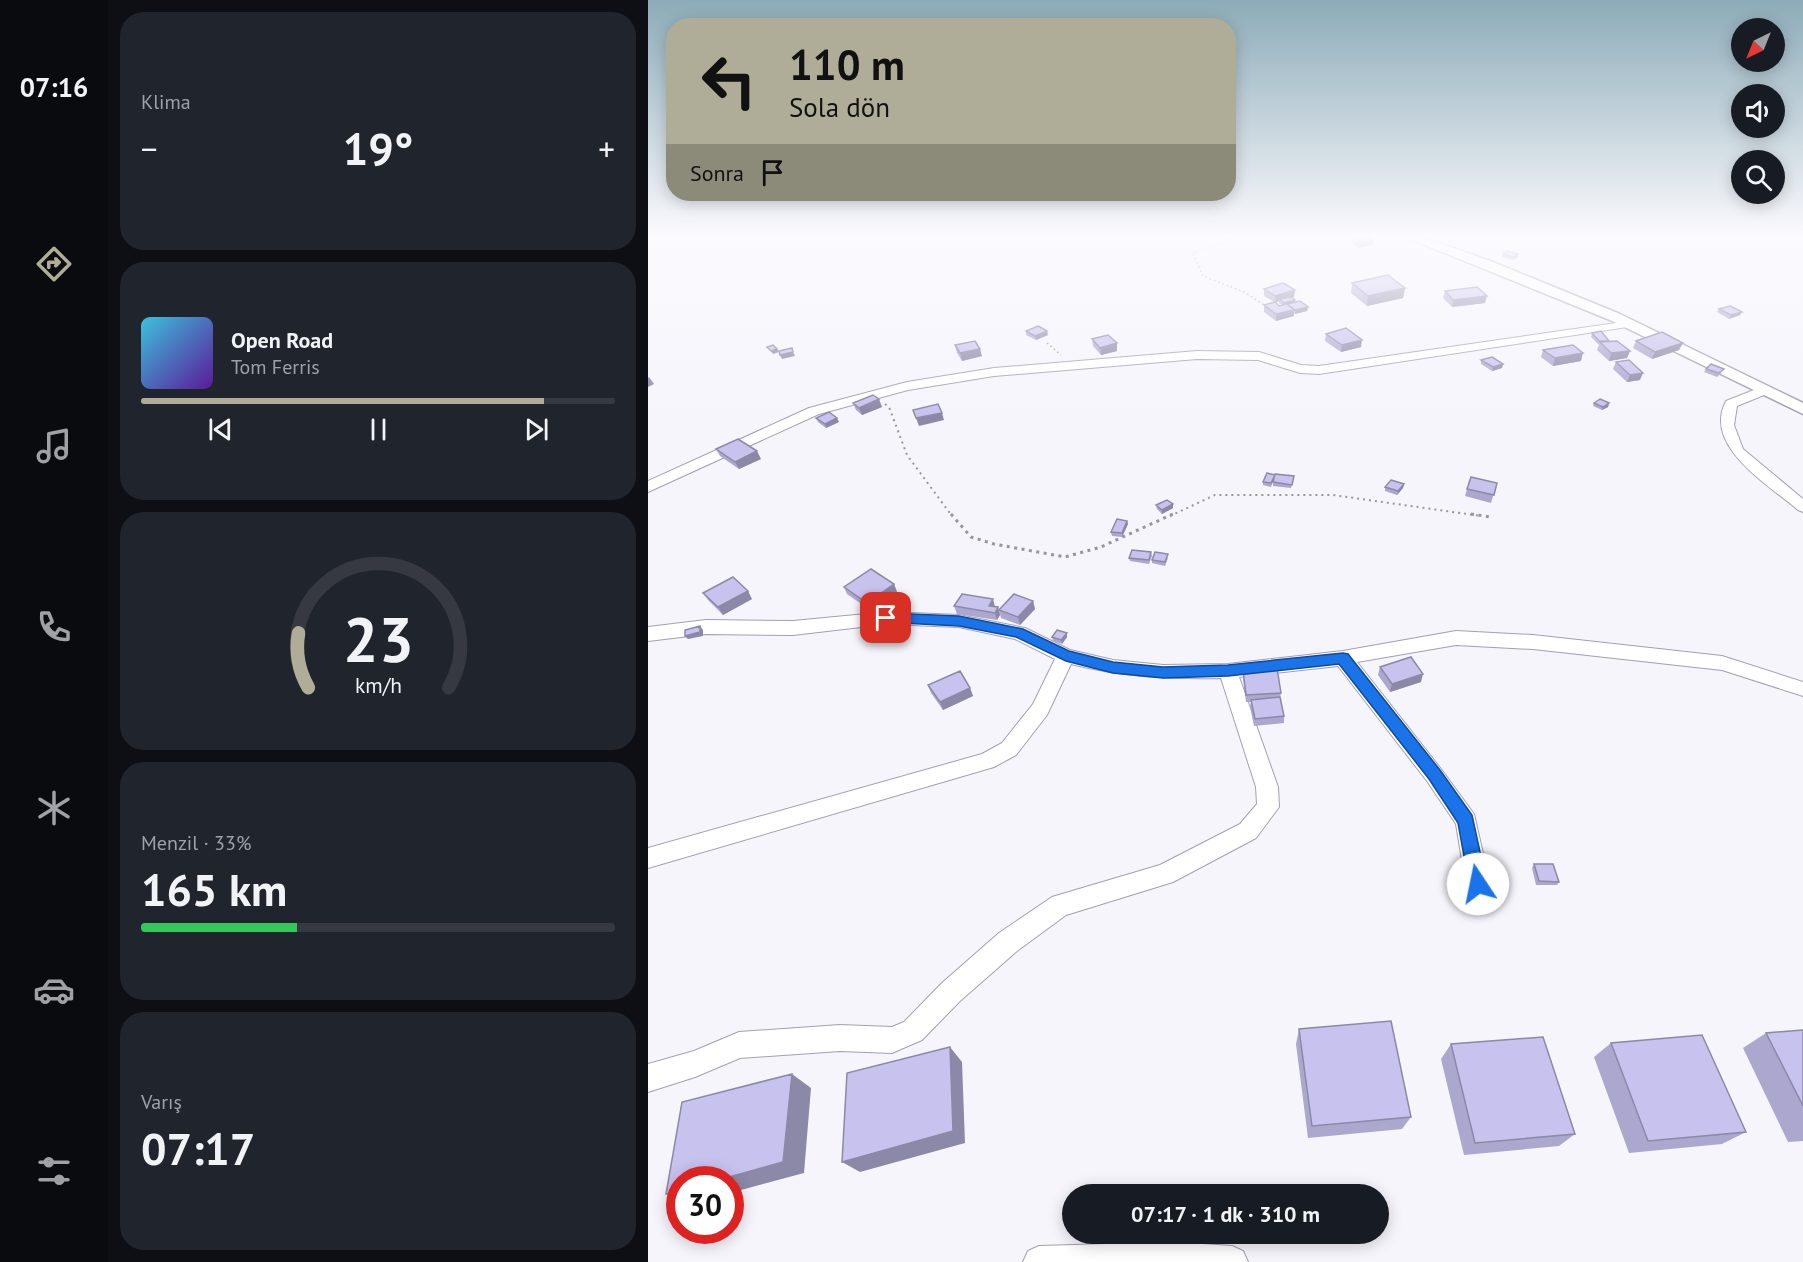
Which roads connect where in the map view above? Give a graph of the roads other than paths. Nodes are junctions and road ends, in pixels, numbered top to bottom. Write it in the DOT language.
graph roads {
  1 [pos="1564,296"];
  2 [pos="1629,324"];
  3 [pos="1764,390"];
  4 [pos="1803,409"];
  5 [pos="648,487"];
  6 [pos="1803,507"];
  7 [pos="648,634"];
  8 [pos="1066,656"];
  9 [pos="1343,658"];
  10 [pos="1228,671"];
  11 [pos="1803,689"];
  12 [pos="648,858"];
  13 [pos="1478,884"];
  14 [pos="648,1078"];
  15 [pos="1040,1262"];
  16 [pos="1232,1262"];
  1 -- 2 [label="main road"];
  2 -- 3 [label="main road"];
  2 -- 5 [label="street"];
  3 -- 4 [label="main road"];
  3 -- 6 [label="street"];
  7 -- 8 [label="street"];
  8 -- 10 [label="street"];
  8 -- 12 [label="street"];
  9 -- 10 [label="street"];
  9 -- 11 [label="street"];
  9 -- 13 [label="street"];
  10 -- 14 [label="street"];
  15 -- 16 [label="street"];
}
